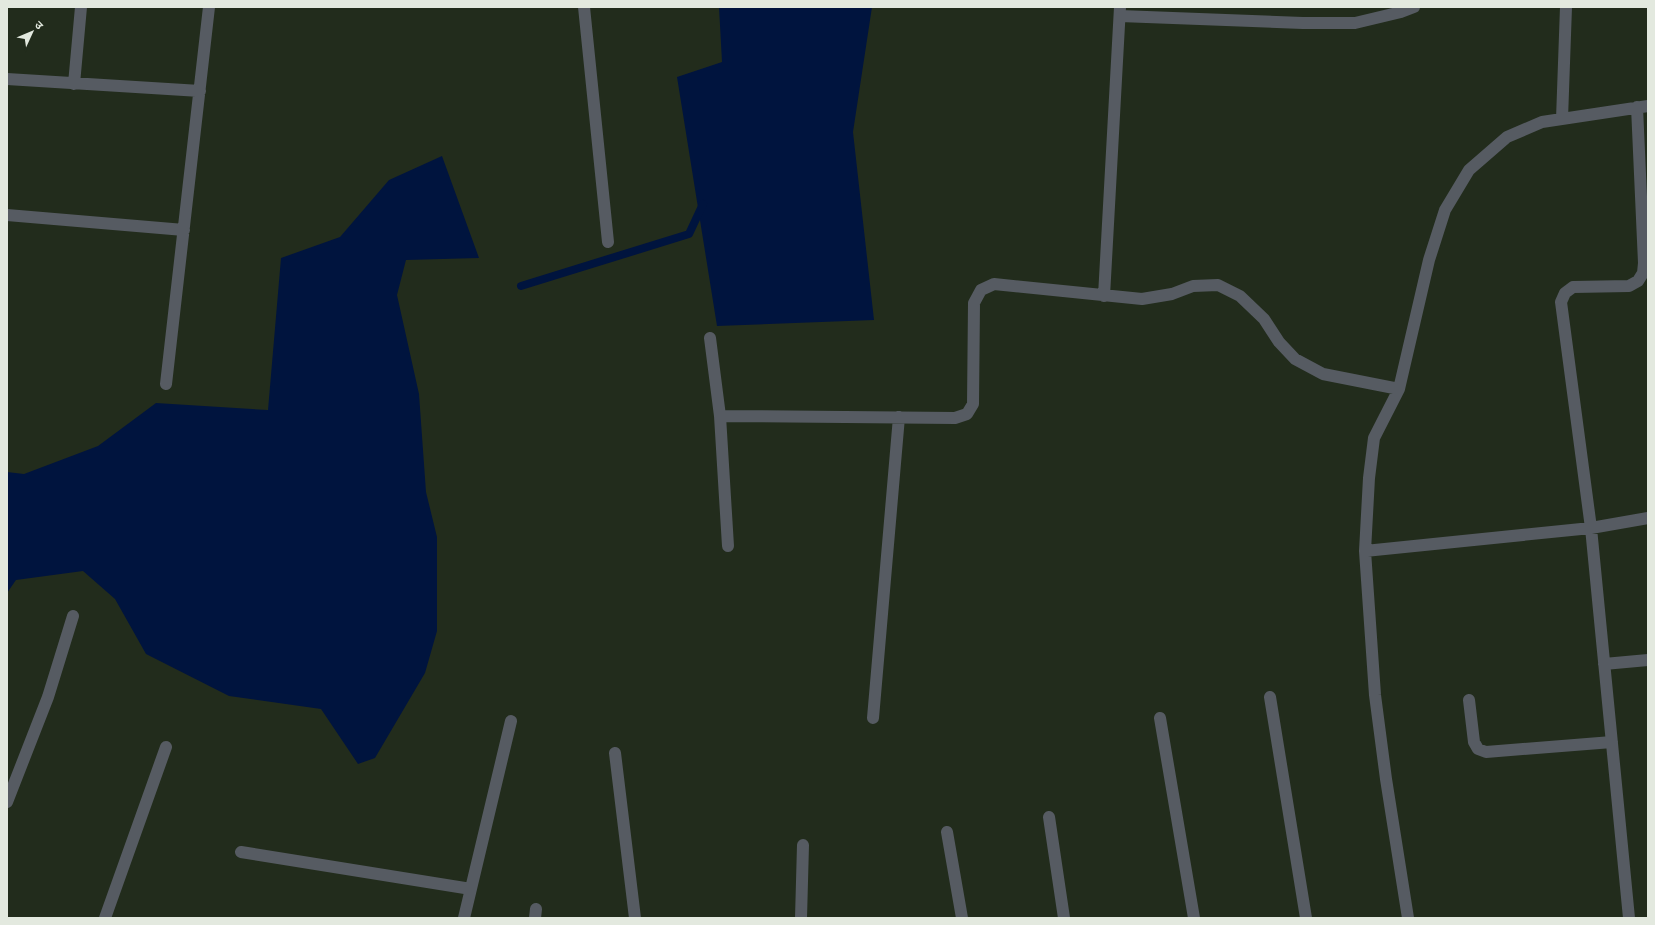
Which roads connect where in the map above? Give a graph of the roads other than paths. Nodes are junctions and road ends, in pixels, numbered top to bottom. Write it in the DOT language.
graph roads {
  1 [pos="81,7"];
  2 [pos="209,7"];
  3 [pos="584,7"];
  4 [pos="1414,7"];
  5 [pos="1566,7"];
  6 [pos="1120,12"];
  7 [pos="7,79"];
  8 [pos="74,84"];
  9 [pos="200,91"];
  10 [pos="1642,106"];
  11 [pos="1562,119"];
  12 [pos="7,215"];
  13 [pos="184,230"];
  14 [pos="608,242"];
  15 [pos="1104,296"];
  16 [pos="710,338"];
  17 [pos="166,384"];
  18 [pos="1399,389"];
  19 [pos="720,416"];
  20 [pos="899,418"];
  21 [pos="1648,518"];
  22 [pos="1591,528"];
  23 [pos="728,546"];
  24 [pos="1365,551"];
  25 [pos="73,616"];
  26 [pos="1648,660"];
  27 [pos="1604,664"];
  28 [pos="1270,697"];
  29 [pos="1469,700"];
  30 [pos="873,718"];
  31 [pos="1160,718"];
  32 [pos="511,721"];
  33 [pos="1612,742"];
  34 [pos="166,747"];
  35 [pos="615,753"];
  36 [pos="7,802"];
  37 [pos="1049,817"];
  38 [pos="947,832"];
  39 [pos="803,845"];
  40 [pos="241,852"];
  41 [pos="471,889"];
  42 [pos="105,918"];
  43 [pos="464,918"];
  44 [pos="635,918"];
  45 [pos="801,918"];
  46 [pos="962,918"];
  47 [pos="1064,918"];
  48 [pos="1194,918"];
  49 [pos="1306,918"];
  50 [pos="1408,918"];
  51 [pos="1629,918"];
  1 -- 8 [label="street"];
  2 -- 9 [label="street"];
  3 -- 14 [label="street"];
  4 -- 6 [label="street"];
  5 -- 11 [label="street"];
  6 -- 15 [label="street"];
  7 -- 8 [label="street"];
  8 -- 9 [label="street"];
  9 -- 13 [label="street"];
  10 -- 11 [label="street"];
  10 -- 22 [label="street"];
  11 -- 18 [label="street"];
  12 -- 13 [label="street"];
  13 -- 17 [label="street"];
  15 -- 18 [label="street"];
  15 -- 20 [label="street"];
  16 -- 19 [label="street"];
  18 -- 24 [label="street"];
  19 -- 20 [label="street"];
  19 -- 23 [label="street"];
  20 -- 30 [label="street"];
  21 -- 22 [label="street"];
  22 -- 24 [label="street"];
  22 -- 27 [label="street"];
  24 -- 50 [label="street"];
  25 -- 36 [label="street"];
  26 -- 27 [label="street"];
  27 -- 33 [label="street"];
  28 -- 49 [label="street"];
  29 -- 33 [label="street"];
  31 -- 48 [label="street"];
  32 -- 41 [label="street"];
  33 -- 51 [label="street"];
  34 -- 42 [label="street"];
  35 -- 44 [label="street"];
  37 -- 47 [label="street"];
  38 -- 46 [label="street"];
  39 -- 45 [label="street"];
  40 -- 41 [label="street"];
  41 -- 43 [label="street"];
}
